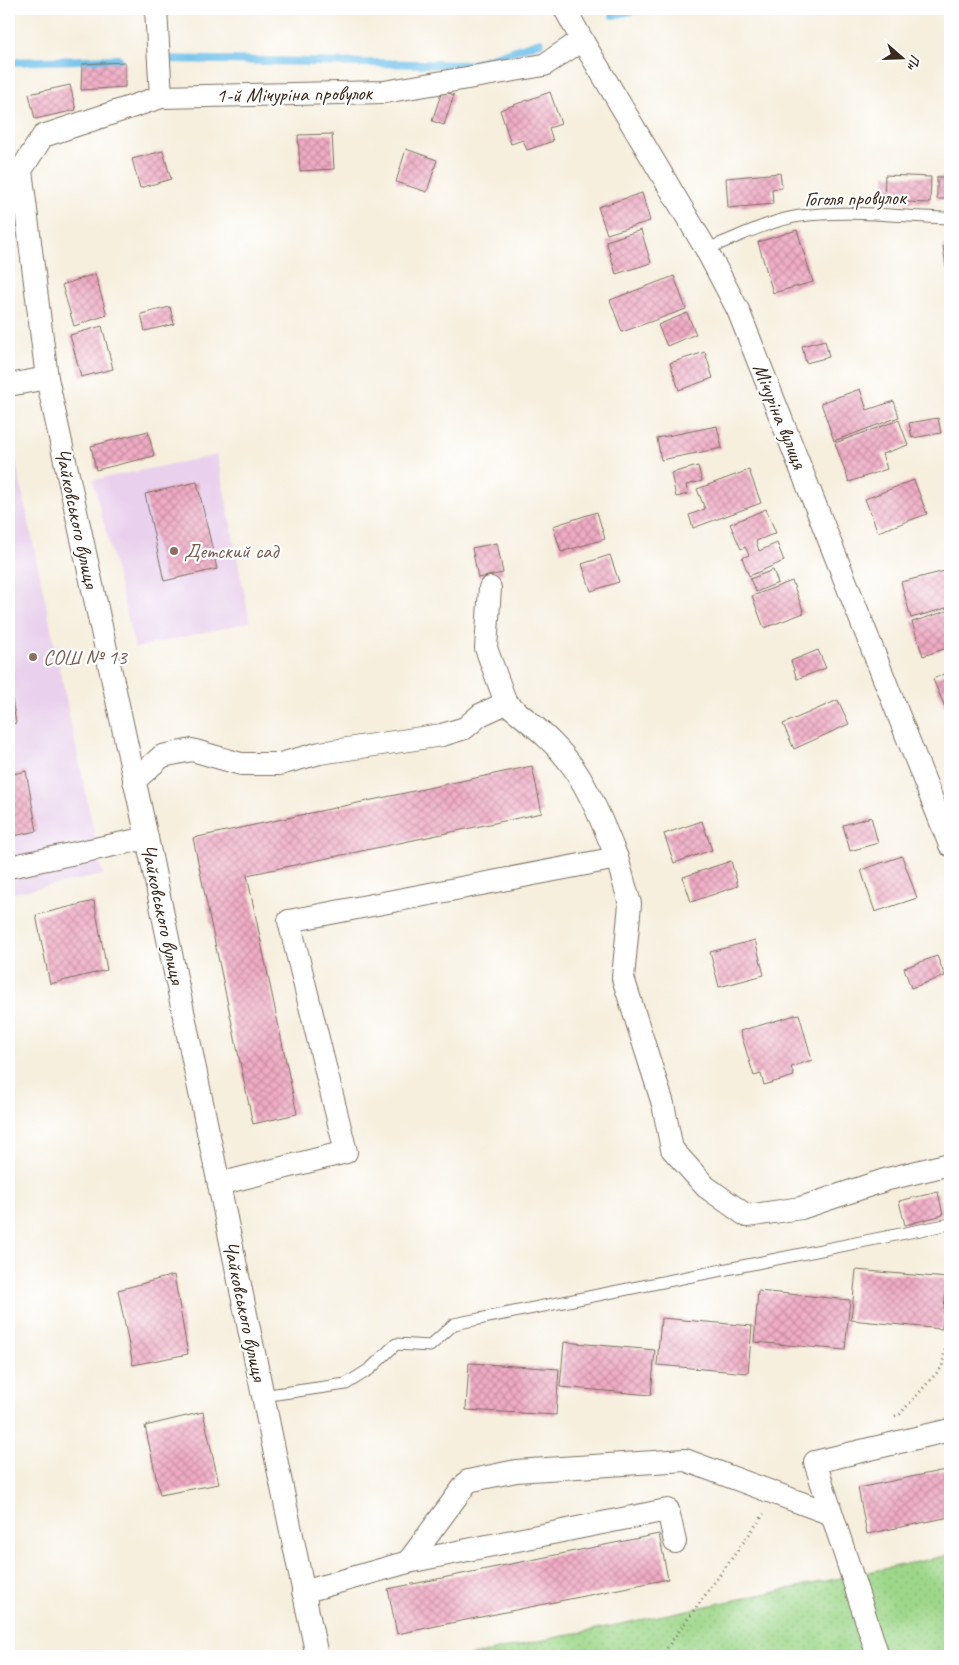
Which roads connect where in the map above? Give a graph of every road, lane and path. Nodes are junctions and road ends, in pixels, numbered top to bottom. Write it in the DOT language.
graph roads {
  1 [pos="156,9"];
  2 [pos="565,9"];
  3 [pos="582,40"];
  4 [pos="162,97"];
  5 [pos="21,170"];
  6 [pos="950,218"];
  7 [pos="706,249"];
  8 [pos="46,378"];
  9 [pos="9,385"];
  10 [pos="490,588"];
  11 [pos="506,703"];
  12 [pos="134,781"];
  13 [pos="147,838"];
  14 [pos="950,845"];
  15 [pos="617,858"];
  16 [pos="9,867"];
  17 [pos="950,1168"];
  18 [pos="219,1184"];
  19 [pos="950,1224"];
  20 [pos="262,1396"];
  21 [pos="950,1430"];
  22 [pos="831,1514"];
  23 [pos="675,1542"];
  24 [pos="408,1562"];
  25 [pos="303,1592"];
  26 [pos="317,1656"];
  27 [pos="878,1656"];
  1 -- 4 [label="street"];
  2 -- 3 [label="street, Мічуріна вулиця"];
  3 -- 4 [label="street, 1-й Мічуріна провулок"];
  3 -- 7 [label="street, Мічуріна вулиця"];
  4 -- 5 [label="street, 1-й Мічуріна провулок"];
  5 -- 8 [label="street, Чайковського вулиця"];
  6 -- 7 [label="lane, Гоголя провулок"];
  7 -- 14 [label="street, Мічуріна вулиця"];
  8 -- 9 [label="street"];
  8 -- 12 [label="street, Чайковського вулиця"];
  10 -- 11 [label="street"];
  11 -- 12 [label="street"];
  11 -- 15 [label="street"];
  12 -- 13 [label="street, Чайковського вулиця"];
  13 -- 16 [label="street"];
  13 -- 18 [label="street, Чайковського вулиця"];
  15 -- 17 [label="street"];
  15 -- 18 [label="street"];
  18 -- 20 [label="street, Чайковського вулиця"];
  19 -- 20 [label="lane"];
  20 -- 25 [label="street, Чайковського вулиця"];
  21 -- 22 [label="street"];
  22 -- 24 [label="street"];
  22 -- 27 [label="street"];
  23 -- 24 [label="street"];
  24 -- 25 [label="street"];
  25 -- 26 [label="street, Чайковського вулиця"];
}
